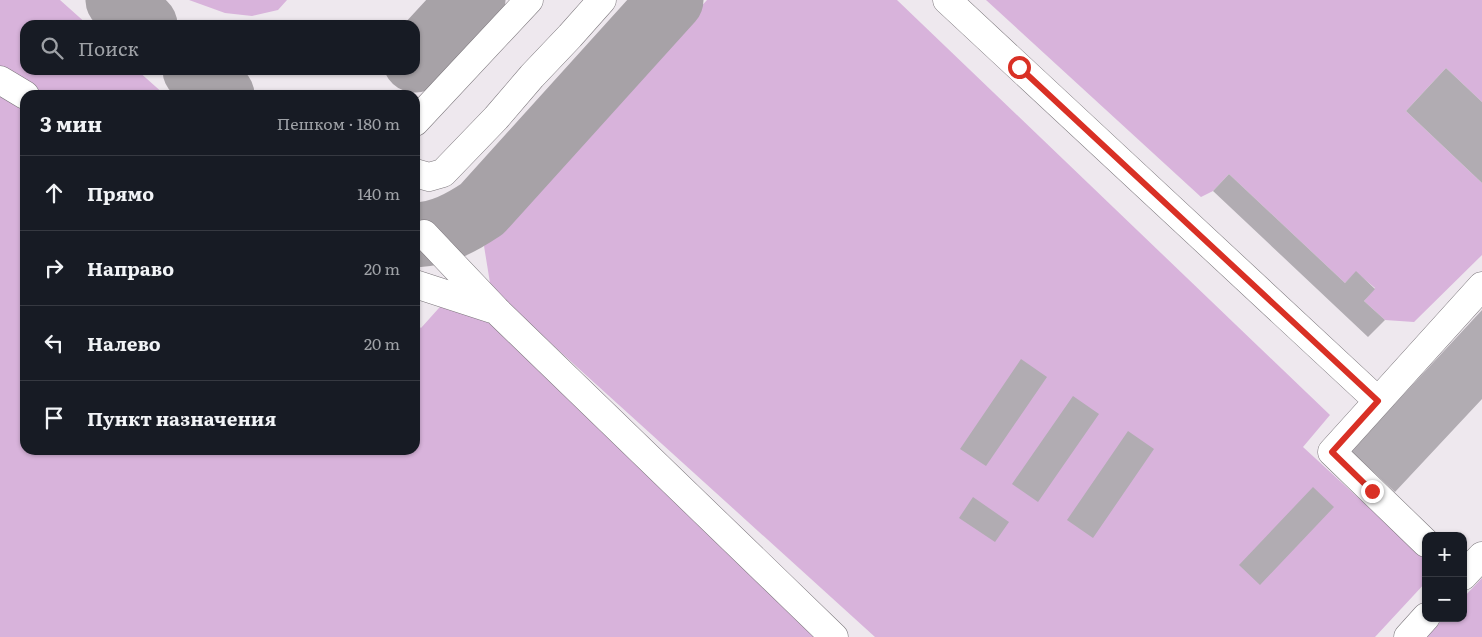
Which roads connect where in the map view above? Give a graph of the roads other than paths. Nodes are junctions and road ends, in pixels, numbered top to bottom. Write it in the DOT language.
graph roads {
  1 [pos="529,0"];
  2 [pos="602,0"];
  3 [pos="947,0"];
  4 [pos="0,80"];
  5 [pos="20,92"];
  6 [pos="420,117"];
  7 [pos="420,174"];
  8 [pos="424,234"];
  9 [pos="420,286"];
  10 [pos="1482,286"];
  11 [pos="496,310"];
  12 [pos="1378,401"];
  13 [pos="1422,539"];
  14 [pos="1482,556"];
  15 [pos="1467,572"];
  16 [pos="1422,621"];
  17 [pos="834,637"];
  18 [pos="1408,637"];
  1 -- 6 [label="lane"];
  2 -- 7 [label="lane"];
  3 -- 12 [label="lane"];
  4 -- 5 [label="lane"];
  8 -- 11 [label="lane"];
  9 -- 11 [label="lane"];
  10 -- 12 [label="lane"];
  11 -- 17 [label="lane"];
  12 -- 13 [label="lane"];
  14 -- 15 [label="lane"];
  16 -- 18 [label="lane"];
}
